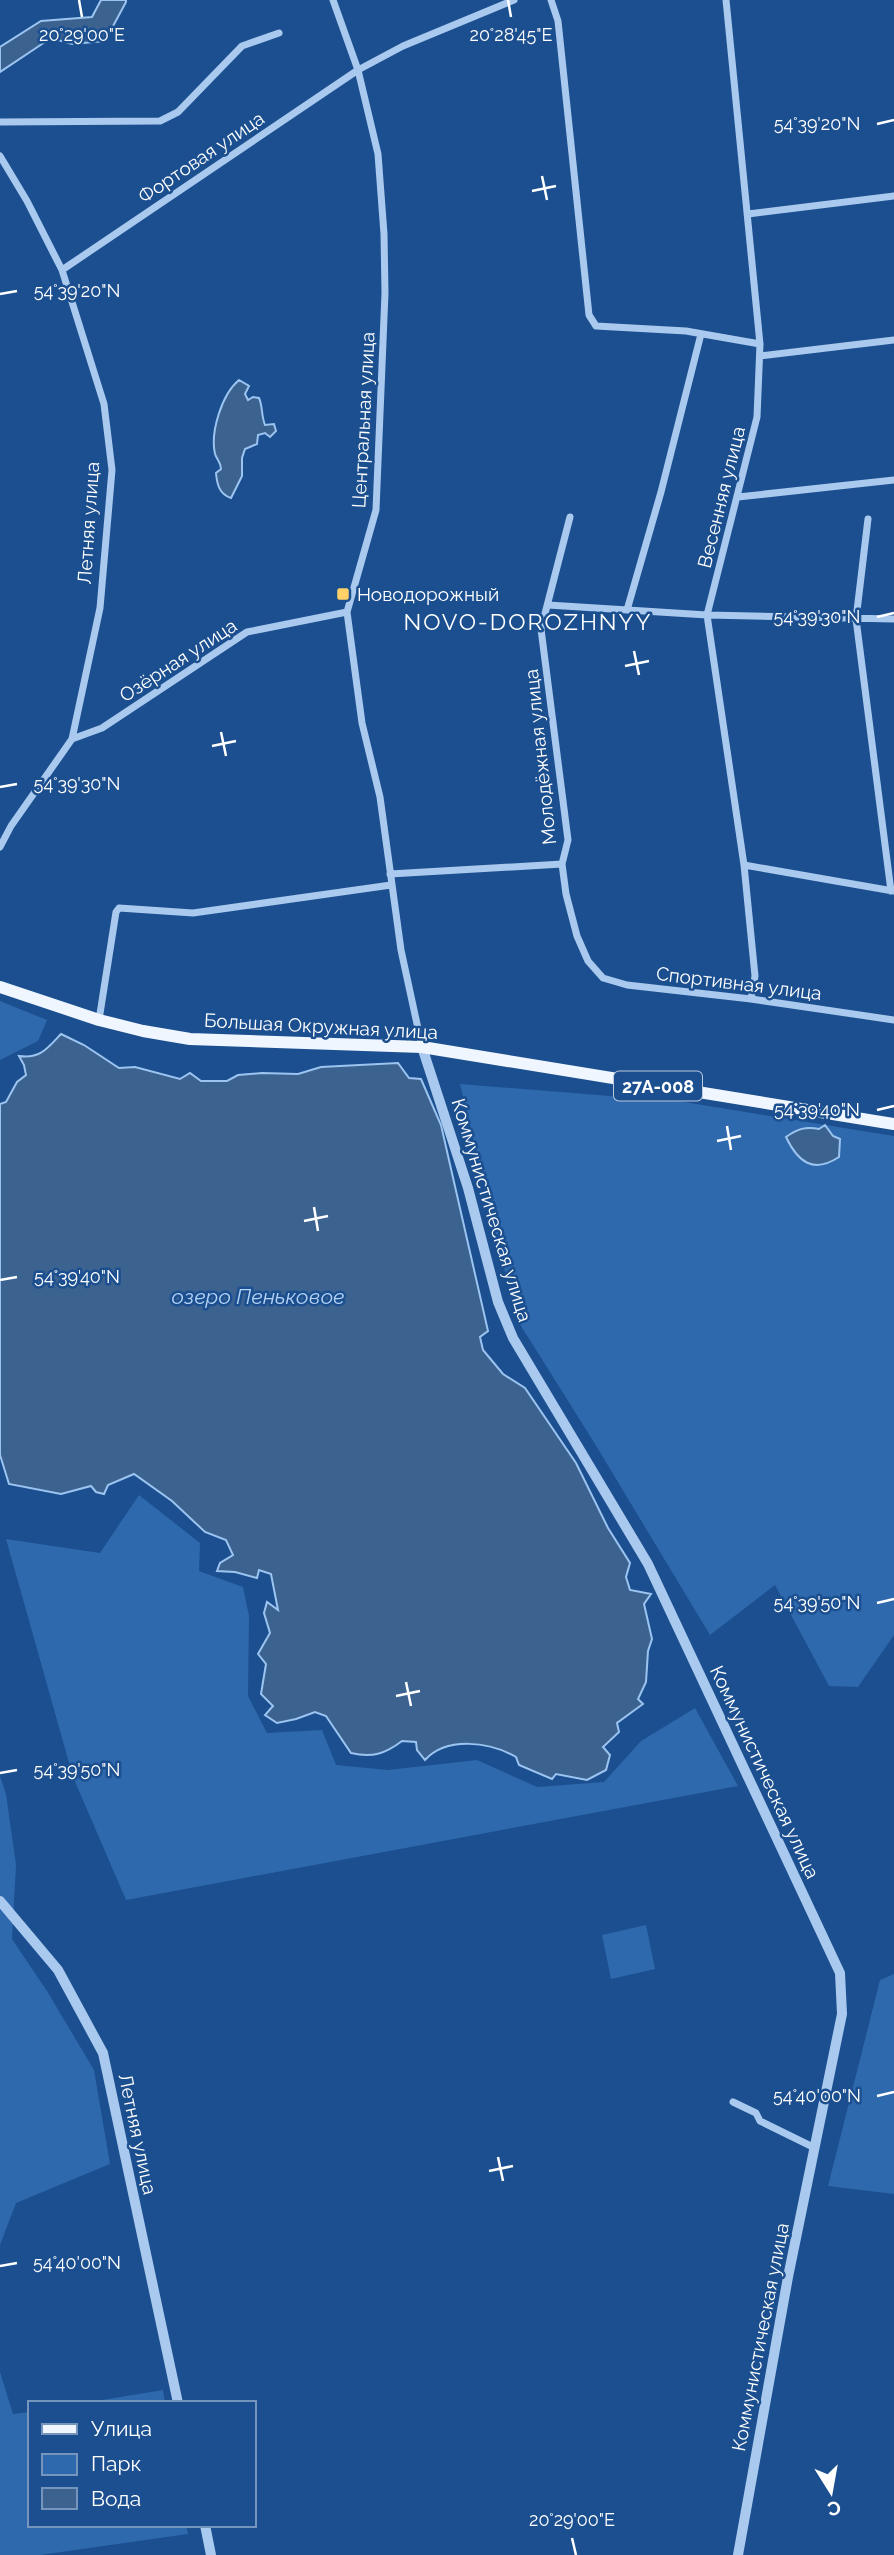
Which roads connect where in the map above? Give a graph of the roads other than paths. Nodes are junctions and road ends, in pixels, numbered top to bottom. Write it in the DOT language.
graph roads {
  1 [pos="333,0"];
  2 [pos="514,0"];
  3 [pos="551,0"];
  4 [pos="726,0"];
  5 [pos="279,33"];
  6 [pos="358,70"];
  7 [pos="0,122"];
  8 [pos="0,156"];
  9 [pos="894,196"];
  10 [pos="748,214"];
  11 [pos="62,270"];
  12 [pos="701,334"];
  13 [pos="894,340"];
  14 [pos="760,344"];
  15 [pos="760,355"];
  16 [pos="894,480"];
  17 [pos="737,497"];
  18 [pos="570,517"];
  19 [pos="868,519"];
  20 [pos="548,605"];
  21 [pos="627,610"];
  22 [pos="347,612"];
  23 [pos="707,615"];
  24 [pos="856,619"];
  25 [pos="894,619"];
  26 [pos="72,739"];
  27 [pos="0,847"];
  28 [pos="562,864"];
  29 [pos="744,865"];
  30 [pos="390,874"];
  31 [pos="391,885"];
  32 [pos="893,891"];
  33 [pos="588,961"];
  34 [pos="0,987"];
  35 [pos="751,999"];
  36 [pos="99,1020"];
  37 [pos="894,1020"];
  38 [pos="422,1047"];
  39 [pos="894,1124"];
  40 [pos="0,1901"];
  41 [pos="733,2102"];
  42 [pos="815,2148"];
  43 [pos="178,2401"];
  44 [pos="205,2527"];
  45 [pos="211,2555"];
  46 [pos="737,2555"];
  1 -- 6 [label="street, Центральная улица"];
  2 -- 6 [label="street, Фортовая улица"];
  3 -- 12 [label="street"];
  4 -- 10 [label="street, Весенняя улица"];
  5 -- 7 [label="street"];
  6 -- 11 [label="street, Фортовая улица"];
  6 -- 22 [label="street, Центральная улица"];
  8 -- 11 [label="street, Летняя улица"];
  9 -- 10 [label="street"];
  10 -- 14 [label="street, Весенняя улица"];
  11 -- 26 [label="street, Летняя улица"];
  12 -- 14 [label="street"];
  12 -- 21 [label="street"];
  13 -- 15 [label="street"];
  14 -- 15 [label="street, Весенняя улица"];
  15 -- 17 [label="street, Весенняя улица"];
  16 -- 17 [label="street"];
  17 -- 23 [label="street, Весенняя улица"];
  18 -- 20 [label="street, Молодёжная улица"];
  19 -- 24 [label="street"];
  20 -- 21 [label="street"];
  20 -- 28 [label="street, Молодёжная улица"];
  21 -- 23 [label="street"];
  22 -- 26 [label="street, Озёрная улица"];
  22 -- 30 [label="street, Центральная улица"];
  23 -- 24 [label="street"];
  23 -- 29 [label="street, Весенняя улица"];
  24 -- 25 [label="street"];
  24 -- 32 [label="street"];
  26 -- 27 [label="street, Летняя улица"];
  28 -- 30 [label="street, Молодёжная улица"];
  28 -- 33 [label="street, Молодёжная улица"];
  29 -- 32 [label="street"];
  29 -- 35 [label="street, Весенняя улица"];
  30 -- 31 [label="street, Центральная улица"];
  31 -- 36 [label="street"];
  31 -- 38 [label="street, Центральная улица"];
  33 -- 35 [label="street, Спортивная улица"];
  34 -- 36 [label="main road, Большая Окружная улица / 27А-008"];
  35 -- 37 [label="street, Спортивная улица"];
  36 -- 38 [label="main road, Большая Окружная улица / 27А-008"];
  38 -- 39 [label="main road, Большая Окружная улица / 27А-008"];
  38 -- 42 [label="street, Коммунистическая улица"];
  40 -- 43 [label="street, Летняя улица"];
  41 -- 42 [label="street"];
  42 -- 46 [label="street, Коммунистическая улица"];
  44 -- 45 [label="street"];
}
